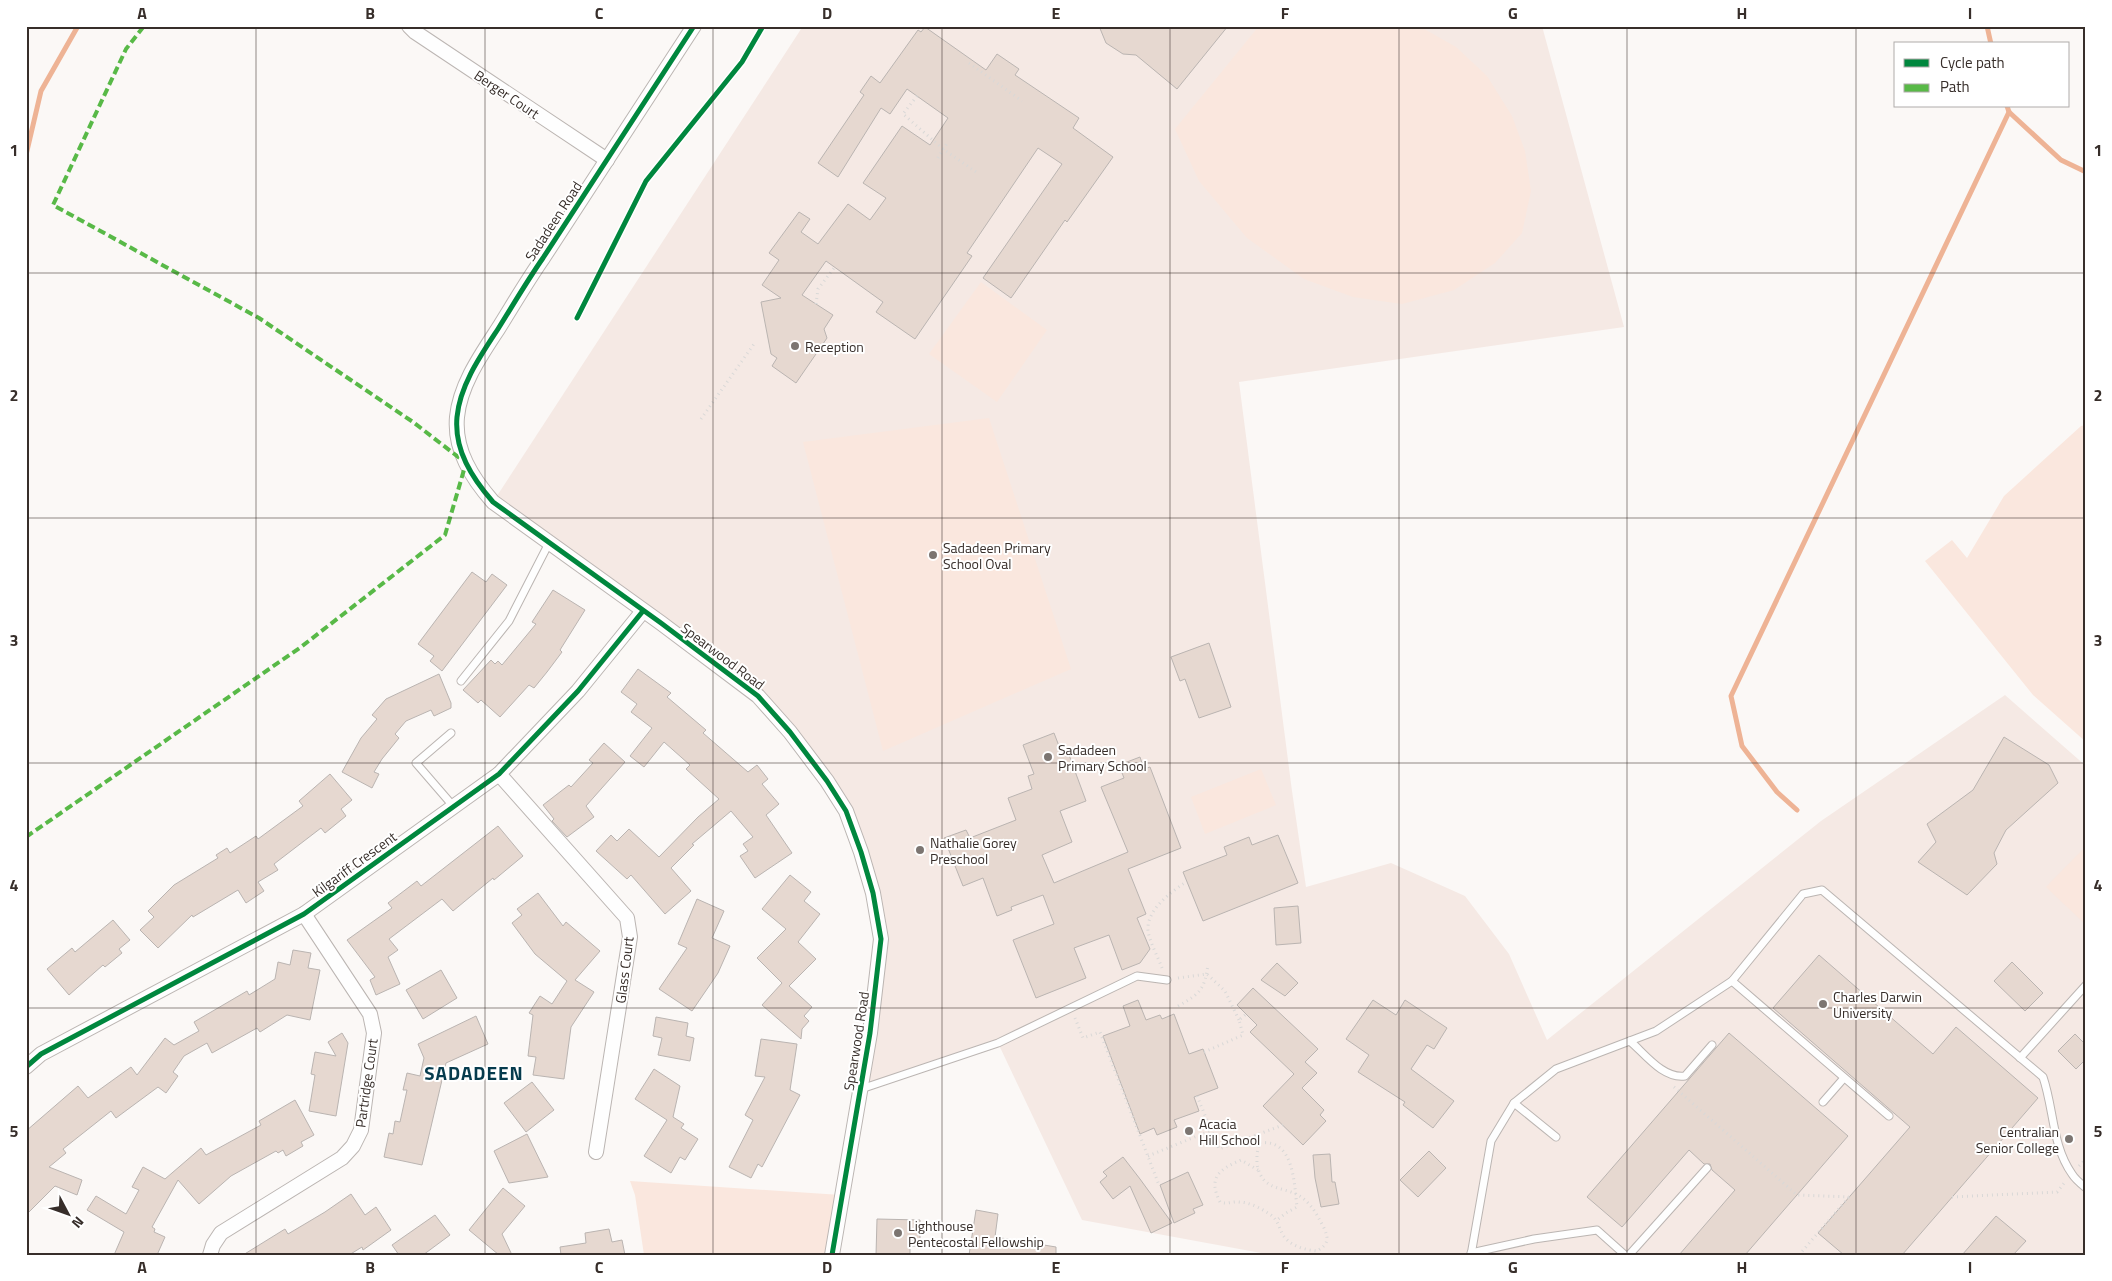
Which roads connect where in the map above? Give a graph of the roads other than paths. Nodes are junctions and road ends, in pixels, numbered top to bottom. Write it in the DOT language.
graph roads {
  1 [pos="409,26"];
  2 [pos="694,26"];
  3 [pos="606,160"];
  4 [pos="458,439"];
  5 [pos="549,542"];
  6 [pos="643,611"];
  7 [pos="461,682"];
  8 [pos="451,733"];
  9 [pos="499,774"];
  10 [pos="454,807"];
  11 [pos="304,914"];
  12 [pos="1166,980"];
  13 [pos="1732,981"];
  14 [pos="2086,985"];
  15 [pos="1630,1041"];
  16 [pos="1712,1045"];
  17 [pos="2020,1058"];
  18 [pos="26,1067"];
  19 [pos="1844,1078"];
  20 [pos="860,1089"];
  21 [pos="1823,1102"];
  22 [pos="1514,1103"];
  23 [pos="1889,1116"];
  24 [pos="1556,1137"];
  25 [pos="596,1152"];
  26 [pos="1707,1168"];
  27 [pos="2086,1188"];
  28 [pos="1471,1254"];
  29 [pos="210,1255"];
  30 [pos="832,1255"];
  31 [pos="1627,1255"];
  1 -- 3 [label="street, Berger Court"];
  2 -- 3 [label="street, Sadadeen Road"];
  3 -- 4 [label="street, Sadadeen Road"];
  4 -- 5 [label="street, Spearwood Road"];
  5 -- 6 [label="street, Spearwood Road"];
  5 -- 7 [label="lane"];
  6 -- 9 [label="street, Kilgariff Crescent"];
  6 -- 20 [label="street, Spearwood Road"];
  8 -- 10 [label="lane"];
  9 -- 10 [label="street, Kilgariff Crescent"];
  9 -- 25 [label="street, Glass Court"];
  10 -- 11 [label="street, Kilgariff Crescent"];
  11 -- 18 [label="street, Kilgariff Crescent"];
  11 -- 29 [label="street, Partridge Court"];
  12 -- 20 [label="lane"];
  13 -- 15 [label="lane"];
  13 -- 17 [label="lane"];
  13 -- 19 [label="lane"];
  14 -- 17 [label="lane"];
  15 -- 16 [label="lane"];
  15 -- 22 [label="lane"];
  17 -- 27 [label="lane"];
  19 -- 21 [label="lane"];
  19 -- 23 [label="lane"];
  20 -- 30 [label="street, Spearwood Road"];
  22 -- 24 [label="lane"];
  22 -- 28 [label="lane"];
  26 -- 31 [label="lane"];
  28 -- 31 [label="lane"];
}
